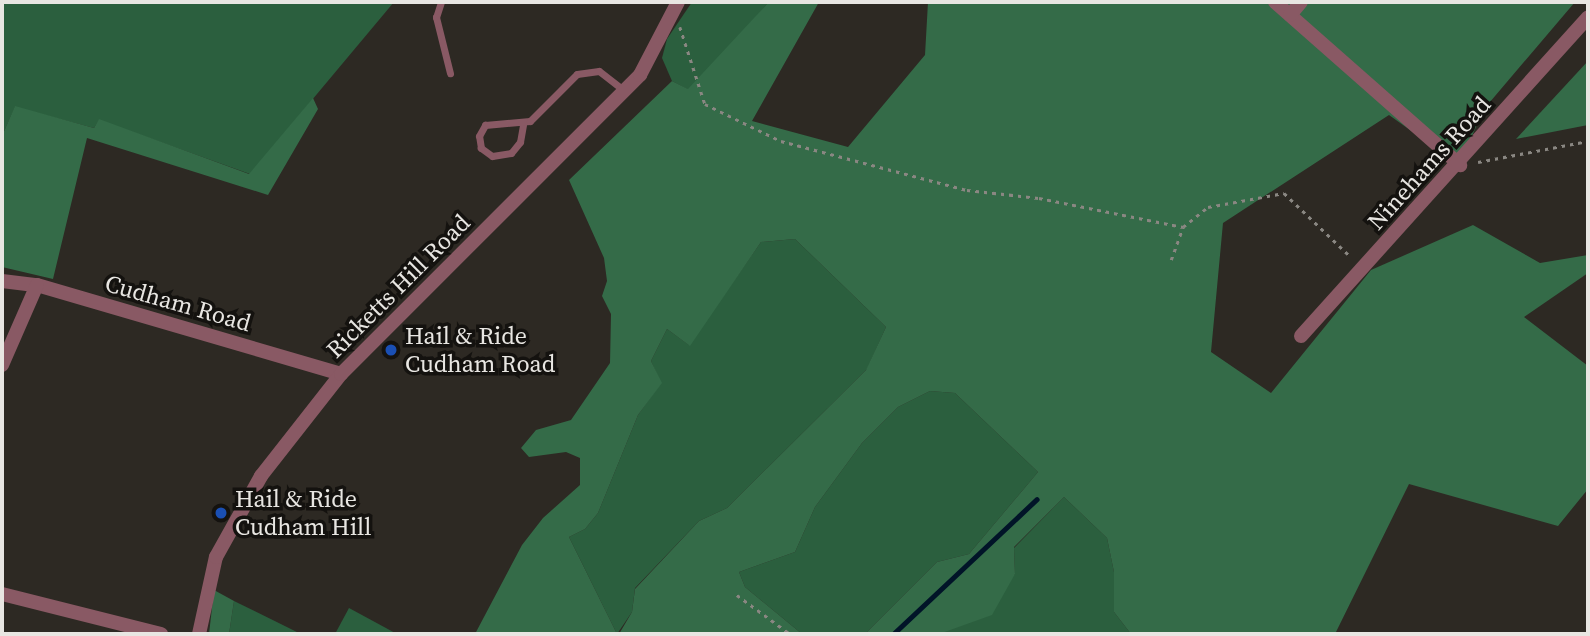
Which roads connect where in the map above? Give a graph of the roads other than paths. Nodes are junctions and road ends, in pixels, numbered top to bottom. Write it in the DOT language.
graph roads {
  1 [pos="441,2"];
  2 [pos="678,2"];
  3 [pos="1275,2"];
  4 [pos="1301,2"];
  5 [pos="1290,15"];
  6 [pos="1588,17"];
  7 [pos="450,73"];
  8 [pos="626,91"];
  9 [pos="523,125"];
  10 [pos="1460,165"];
  11 [pos="2,281"];
  12 [pos="37,285"];
  13 [pos="1301,336"];
  14 [pos="2,365"];
  15 [pos="341,374"];
  16 [pos="2,594"];
  17 [pos="161,634"];
  18 [pos="199,634"];
  1 -- 7 [label="lane"];
  2 -- 8 [label="street, Ricketts Hill Road"];
  3 -- 5 [label="street"];
  4 -- 5 [label="street"];
  5 -- 10 [label="street"];
  6 -- 10 [label="street, Ninehams Road"];
  8 -- 9 [label="lane"];
  8 -- 15 [label="street, Ricketts Hill Road"];
  9 -- 9 [label="lane"];
  10 -- 13 [label="street, Ninehams Road"];
  11 -- 12 [label="street, Cudham Road"];
  12 -- 14 [label="street"];
  12 -- 15 [label="street, Cudham Road"];
  15 -- 18 [label="street, Ricketts Hill Road"];
  16 -- 17 [label="street"];
}
